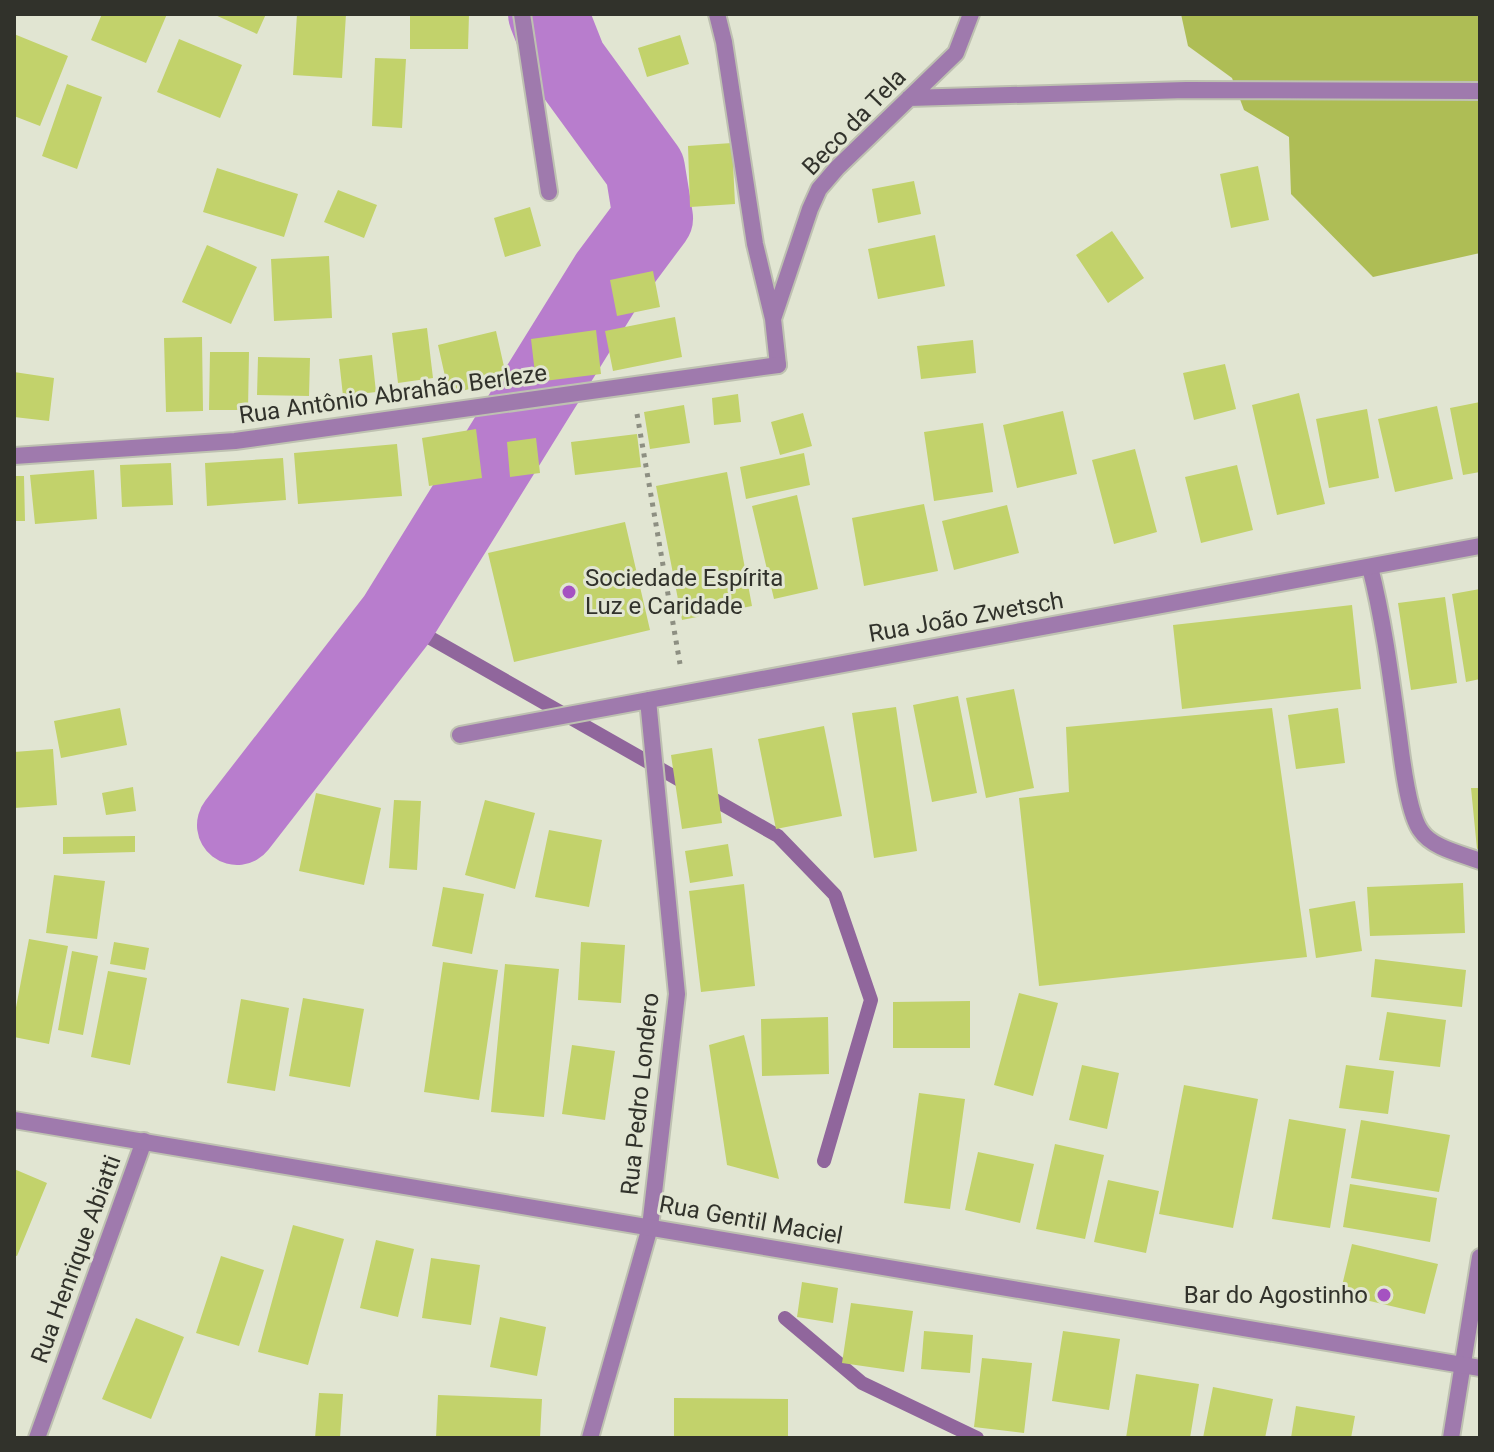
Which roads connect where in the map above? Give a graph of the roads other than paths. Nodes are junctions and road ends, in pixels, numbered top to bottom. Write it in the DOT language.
graph roads {
  1 [pos="522,14"];
  2 [pos="717,14"];
  3 [pos="971,14"];
  4 [pos="1478,91"];
  5 [pos="909,98"];
  6 [pos="549,192"];
  7 [pos="773,319"];
  8 [pos="778,365"];
  9 [pos="14,456"];
  10 [pos="1480,546"];
  11 [pos="1370,567"];
  12 [pos="648,700"];
  13 [pos="460,735"];
  14 [pos="1480,861"];
  15 [pos="14,1120"];
  16 [pos="144,1141"];
  17 [pos="650,1227"];
  18 [pos="1480,1257"];
  19 [pos="1472,1366"];
  20 [pos="37,1438"];
  21 [pos="590,1438"];
  22 [pos="1451,1438"];
  1 -- 6 [label="street"];
  2 -- 7 [label="street, Beco da Tela"];
  3 -- 5 [label="street, Beco da Tela"];
  4 -- 5 [label="street"];
  5 -- 7 [label="street, Beco da Tela"];
  7 -- 8 [label="street, Beco da Tela"];
  8 -- 9 [label="street, Rua Antônio Abrahão Berleze"];
  10 -- 11 [label="street, Rua João Zwetsch"];
  11 -- 12 [label="street, Rua João Zwetsch"];
  11 -- 14 [label="street"];
  12 -- 13 [label="street, Rua João Zwetsch"];
  12 -- 17 [label="street, Rua Pedro Londero"];
  15 -- 16 [label="street, Rua Gentil Maciel"];
  16 -- 17 [label="street, Rua Gentil Maciel"];
  16 -- 20 [label="street, Rua Henrique Abiatti"];
  17 -- 19 [label="street, Rua Gentil Maciel"];
  17 -- 21 [label="street, Rua Pedro Londero"];
  18 -- 19 [label="street"];
  19 -- 22 [label="street"];
}
